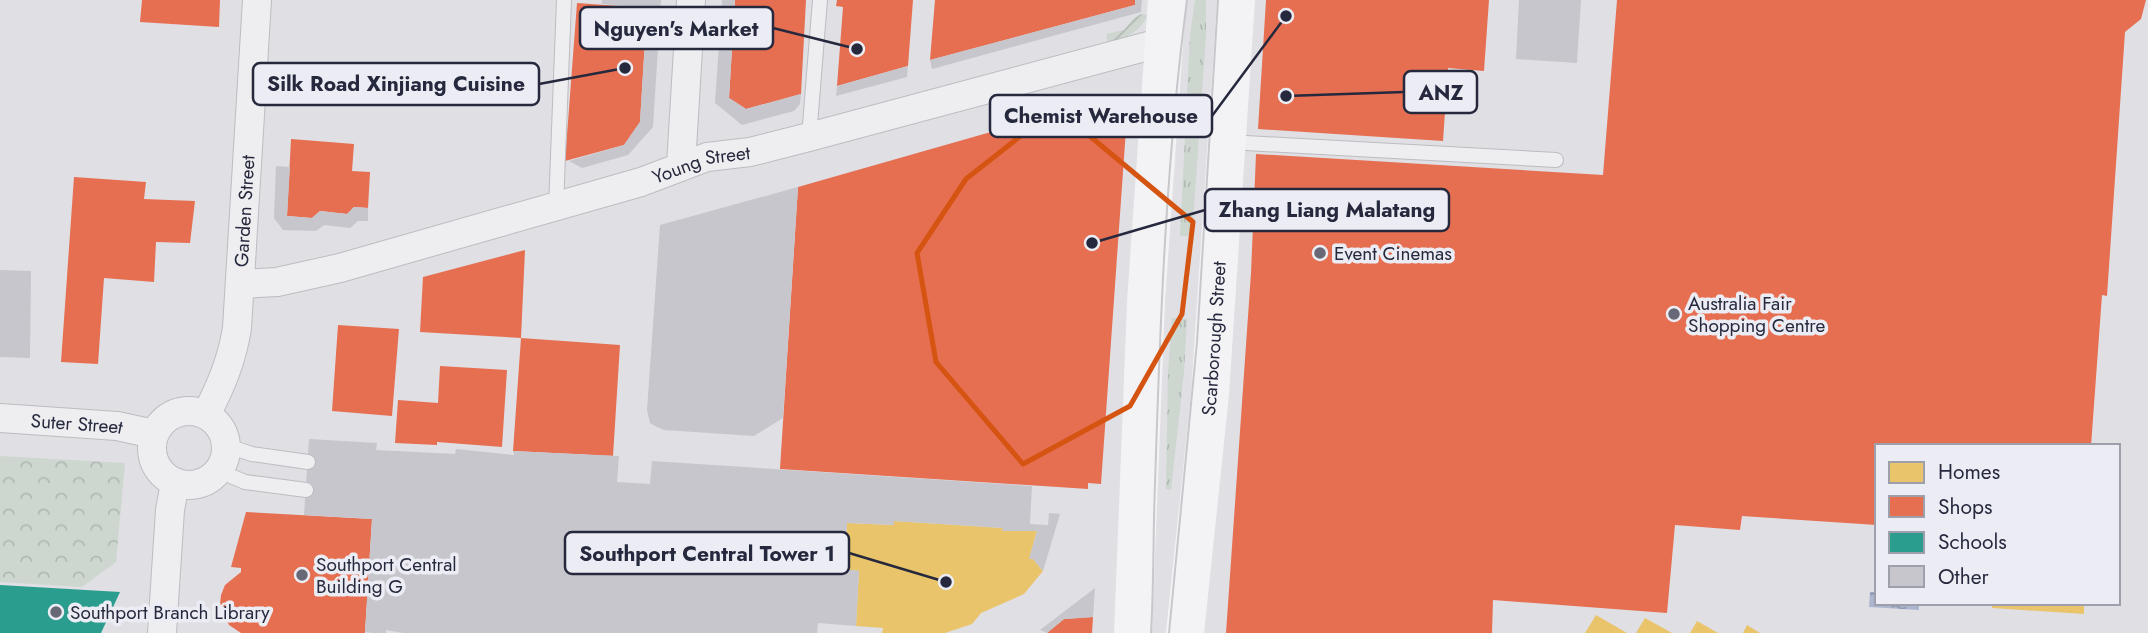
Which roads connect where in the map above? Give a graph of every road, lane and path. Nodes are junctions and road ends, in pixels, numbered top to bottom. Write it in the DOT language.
graph roads {
  1 [pos="257,0"];
  2 [pos="564,0"];
  3 [pos="691,0"];
  4 [pos="820,0"];
  5 [pos="1167,0"];
  6 [pos="1236,0"];
  7 [pos="1163,42"];
  8 [pos="809,137"];
  9 [pos="1226,142"];
  10 [pos="1556,160"];
  11 [pos="681,165"];
  12 [pos="556,208"];
  13 [pos="240,284"];
  14 [pos="206,415"];
  15 [pos="0,418"];
  16 [pos="154,434"];
  17 [pos="223,459"];
  18 [pos="308,462"];
  19 [pos="175,483"];
  20 [pos="306,490"];
  21 [pos="162,633"];
  22 [pos="1133,633"];
  23 [pos="1185,633"];
  1 -- 13 [label="street, Garden Street"];
  2 -- 12 [label="lane"];
  3 -- 11 [label="street"];
  4 -- 8 [label="lane"];
  5 -- 7 [label="main road"];
  6 -- 9 [label="main road, Scarborough Street"];
  7 -- 8 [label="street, Young Street"];
  7 -- 22 [label="main road"];
  8 -- 11 [label="street, Young Street"];
  9 -- 10 [label="lane"];
  9 -- 23 [label="main road, Scarborough Street"];
  11 -- 12 [label="street, Young Street"];
  12 -- 13 [label="street, Young Street"];
  13 -- 14 [label="street, Garden Street"];
  14 -- 16 [label="street"];
  14 -- 17 [label="street"];
  15 -- 16 [label="street, Suter Street"];
  16 -- 19 [label="street"];
  17 -- 18 [label="lane"];
  17 -- 19 [label="street"];
  17 -- 20 [label="lane"];
  19 -- 21 [label="street"];
}
